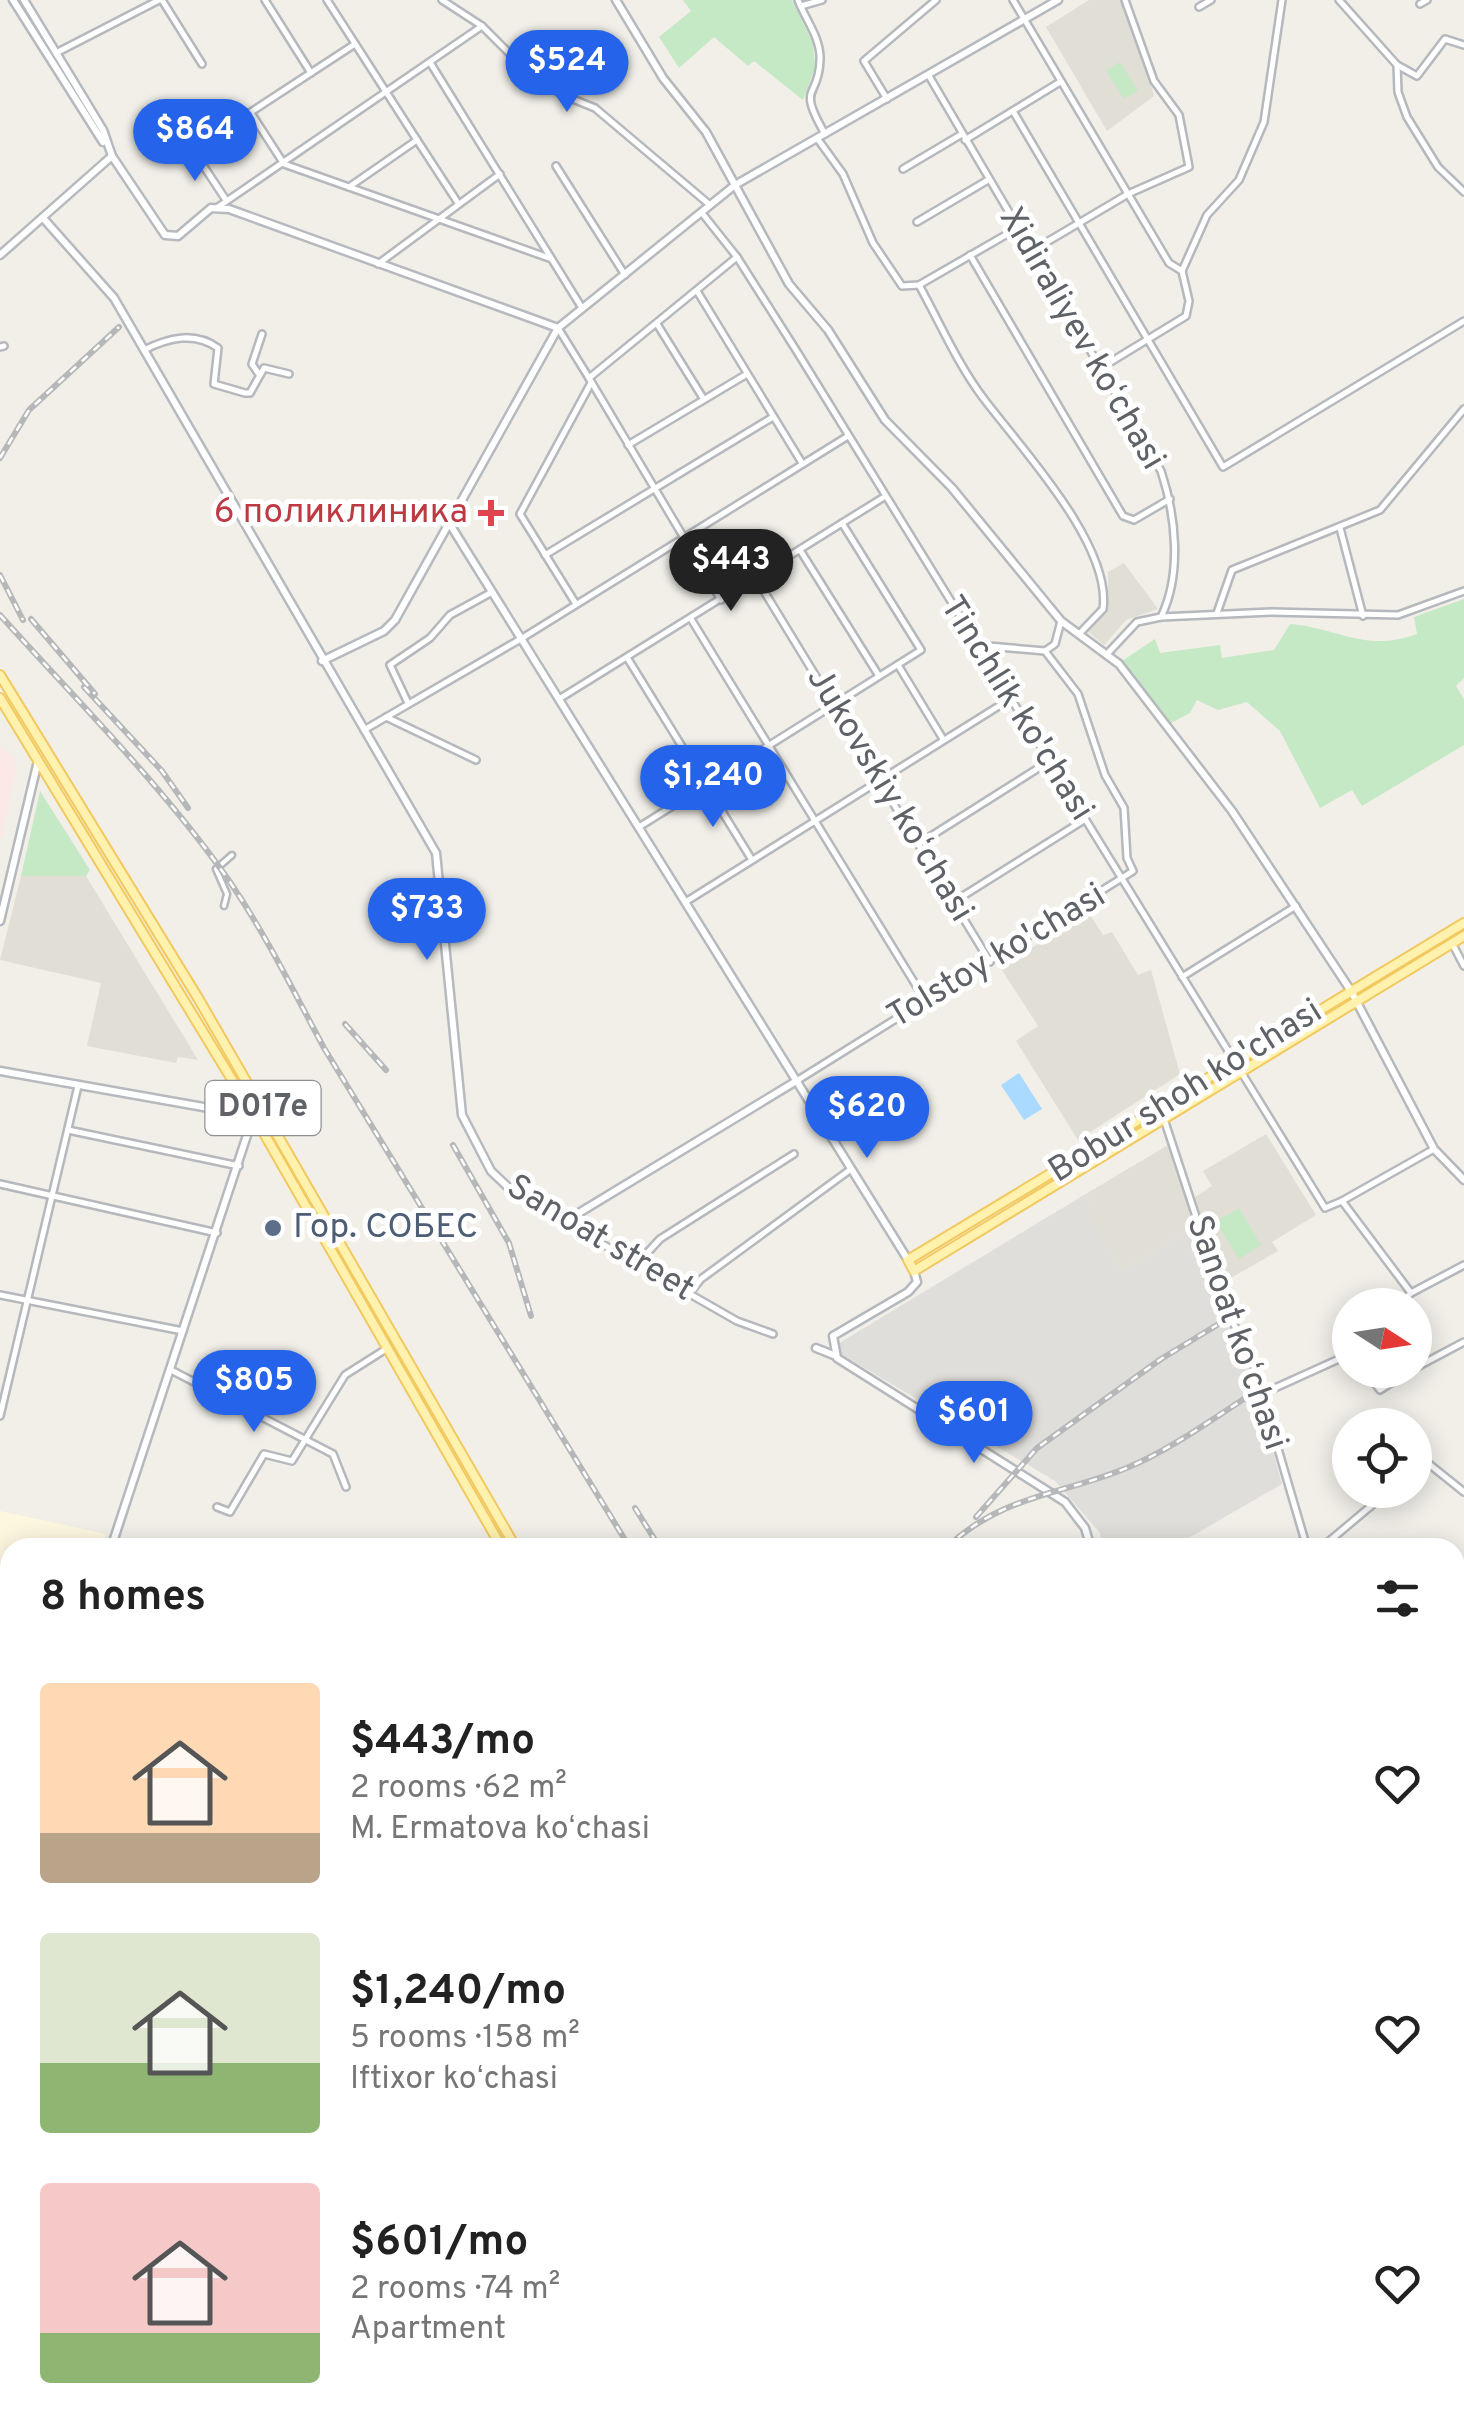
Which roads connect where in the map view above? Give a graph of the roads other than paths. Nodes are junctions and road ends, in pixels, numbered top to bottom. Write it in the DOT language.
graph roads {
  1 [pos="13,0"];
  2 [pos="24,0"];
  3 [pos="160,0"];
  4 [pos="266,0"];
  5 [pos="328,0"];
  6 [pos="442,0"];
  7 [pos="616,0"];
  8 [pos="822,0"];
  9 [pos="936,0"];
  10 [pos="1013,0"];
  11 [pos="1058,0"];
  12 [pos="1125,0"];
  13 [pos="1211,0"];
  14 [pos="1282,0"];
  15 [pos="1338,0"];
  16 [pos="1427,0"];
  17 [pos="799,3"];
  18 [pos="1420,4"];
  19 [pos="1199,7"];
  20 [pos="1025,20"];
  21 [pos="482,26"];
  22 [pos="44,42"];
  23 [pos="356,44"];
  24 [pos="1464,46"];
  25 [pos="56,53"];
  26 [pos="431,63"];
  27 [pos="202,64"];
  28 [pos="1397,65"];
  29 [pos="311,73"];
  30 [pos="929,76"];
  31 [pos="1060,82"];
  32 [pos="386,91"];
  33 [pos="887,99"];
  34 [pos="1014,111"];
  35 [pos="252,113"];
  36 [pos="825,134"];
  37 [pos="964,137"];
  38 [pos="817,138"];
  39 [pos="417,140"];
  40 [pos="106,144"];
  41 [pos="112,156"];
  42 [pos="284,164"];
  43 [pos="556,166"];
  44 [pos="903,168"];
  45 [pos="500,174"];
  46 [pos="988,180"];
  47 [pos="735,185"];
  48 [pos="349,186"];
  49 [pos="1464,192"];
  50 [pos="1128,194"];
  51 [pos="226,200"];
  52 [pos="458,203"];
  53 [pos="710,205"];
  54 [pos="218,208"];
  55 [pos="702,213"];
  56 [pos="43,218"];
  57 [pos="438,218"];
  58 [pos="917,222"];
  59 [pos="1080,223"];
  60 [pos="1017,228"];
  61 [pos="1030,252"];
  62 [pos="0,255"];
  63 [pos="970,256"];
  64 [pos="549,258"];
  65 [pos="737,258"];
  66 [pos="378,264"];
  67 [pos="1182,271"];
  68 [pos="625,275"];
  69 [pos="919,285"];
  70 [pos="697,290"];
  71 [pos="582,308"];
  72 [pos="1464,321"];
  73 [pos="657,324"];
  74 [pos="558,328"];
  75 [pos="262,334"];
  76 [pos="1147,340"];
  77 [pos="144,350"];
  78 [pos="1099,369"];
  79 [pos="258,373"];
  80 [pos="288,374"];
  81 [pos="747,374"];
  82 [pos="590,381"];
  83 [pos="703,398"];
  84 [pos="1464,409"];
  85 [pos="773,417"];
  86 [pos="848,436"];
  87 [pos="628,445"];
  88 [pos="802,464"];
  89 [pos="655,488"];
  90 [pos="884,496"];
  91 [pos="1170,500"];
  92 [pos="842,524"];
  93 [pos="451,526"];
  94 [pos="1340,528"];
  95 [pos="684,536"];
  96 [pos="800,550"];
  97 [pos="545,555"];
  98 [pos="756,578"];
  99 [pos="494,591"];
  100 [pos="1464,591"];
  101 [pos="720,600"];
  102 [pos="576,604"];
  103 [pos="1218,613"];
  104 [pos="1161,617"];
  105 [pos="1364,617"];
  106 [pos="691,619"];
  107 [pos="1061,621"];
  108 [pos="1081,632"];
  109 [pos="524,637"];
  110 [pos="977,645"];
  111 [pos="1046,651"];
  112 [pos="1108,653"];
  113 [pos="628,659"];
  114 [pos="322,660"];
  115 [pos="898,665"];
  116 [pos="0,675"];
  117 [pos="879,676"];
  118 [pos="0,698"];
  119 [pos="560,698"];
  120 [pos="1010,699"];
  121 [pos="409,704"];
  122 [pos="834,705"];
  123 [pos="386,717"];
  124 [pos="364,730"];
  125 [pos="944,740"];
  126 [pos="769,743"];
  127 [pos="38,760"];
  128 [pos="476,760"];
  129 [pos="1049,762"];
  130 [pos="881,780"];
  131 [pos="705,782"];
  132 [pos="815,820"];
  133 [pos="1084,820"];
  134 [pos="639,827"];
  135 [pos="920,842"];
  136 [pos="232,855"];
  137 [pos="752,860"];
  138 [pos="1124,880"];
  139 [pos="686,901"];
  140 [pos="956,901"];
  141 [pos="224,906"];
  142 [pos="1296,906"];
  143 [pos="0,921"];
  144 [pos="1464,923"];
  145 [pos="1464,936"];
  146 [pos="1452,943"];
  147 [pos="990,962"];
  148 [pos="1464,966"];
  149 [pos="1182,977"];
  150 [pos="1351,991"];
  151 [pos="926,1000"];
  152 [pos="1356,1002"];
  153 [pos="1234,1062"];
  154 [pos="0,1071"];
  155 [pos="1242,1072"];
  156 [pos="798,1080"];
  157 [pos="78,1086"];
  158 [pos="264,1110"];
  159 [pos="254,1116"];
  160 [pos="1164,1119"];
  161 [pos="68,1130"];
  162 [pos="1434,1149"];
  163 [pos="794,1154"];
  164 [pos="238,1166"];
  165 [pos="851,1169"];
  166 [pos="1464,1180"];
  167 [pos="0,1184"];
  168 [pos="53,1196"];
  169 [pos="1342,1201"];
  170 [pos="998,1208"];
  171 [pos="1005,1217"];
  172 [pos="564,1222"];
  173 [pos="972,1224"];
  174 [pos="217,1233"];
  175 [pos="978,1234"];
  176 [pos="908,1260"];
  177 [pos="637,1264"];
  178 [pos="1464,1265"];
  179 [pos="914,1272"];
  180 [pos="1407,1288"];
  181 [pos="1420,1288"];
  182 [pos="688,1294"];
  183 [pos="0,1295"];
  184 [pos="26,1301"];
  185 [pos="182,1331"];
  186 [pos="773,1334"];
  187 [pos="1464,1342"];
  188 [pos="816,1348"];
  189 [pos="386,1349"];
  190 [pos="836,1356"];
  191 [pos="1432,1359"];
  192 [pos="1332,1362"];
  193 [pos="171,1370"];
  194 [pos="1262,1394"];
  195 [pos="0,1416"];
  196 [pos="304,1443"];
  197 [pos="1432,1466"];
  198 [pos="346,1487"];
  199 [pos="1464,1492"];
  200 [pos="218,1506"];
  201 [pos="1369,1508"];
  202 [pos="494,1512"];
  203 [pos="484,1518"];
  204 [pos="114,1538"];
  205 [pos="496,1538"];
  206 [pos="510,1538"];
  207 [pos="1088,1538"];
  208 [pos="1304,1538"];
  209 [pos="1333,1538"];
  1 -- 22 [label="main road"];
  2 -- 22 [label="main road"];
  3 -- 25 [label="street"];
  3 -- 27 [label="street"];
  4 -- 29 [label="street"];
  5 -- 23 [label="street"];
  6 -- 21 [label="street"];
  7 -- 47 [label="main road"];
  8 -- 17 [label="street"];
  9 -- 33 [label="street"];
  10 -- 20 [label="street"];
  11 -- 20 [label="main road"];
  12 -- 50 [label="street"];
  13 -- 19 [label="street"];
  14 -- 67 [label="street"];
  15 -- 28 [label="street"];
  16 -- 18 [label="street"];
  17 -- 36 [label="street"];
  20 -- 30 [label="main road"];
  20 -- 31 [label="street"];
  21 -- 26 [label="street"];
  21 -- 53 [label="street"];
  22 -- 25 [label="main road"];
  22 -- 40 [label="main road"];
  23 -- 29 [label="street"];
  23 -- 32 [label="street"];
  24 -- 28 [label="street"];
  25 -- 40 [label="main road"];
  26 -- 32 [label="street"];
  26 -- 45 [label="street"];
  28 -- 49 [label="street"];
  29 -- 35 [label="street"];
  30 -- 33 [label="main road"];
  30 -- 37 [label="street, Xidiraliyev koʻchasi"];
  31 -- 34 [label="street"];
  31 -- 50 [label="street"];
  32 -- 39 [label="street"];
  32 -- 42 [label="street"];
  33 -- 36 [label="main road"];
  34 -- 37 [label="street"];
  34 -- 59 [label="street"];
  35 -- 42 [label="street"];
  35 -- 51 [label="street"];
  36 -- 38 [label="main road"];
  37 -- 44 [label="street"];
  37 -- 46 [label="street, Xidiraliyev koʻchasi"];
  38 -- 47 [label="main road"];
  38 -- 69 [label="street"];
  39 -- 48 [label="street"];
  39 -- 52 [label="street"];
  40 -- 41 [label="main road"];
  41 -- 54 [label="main road"];
  41 -- 56 [label="main road"];
  42 -- 48 [label="street"];
  42 -- 51 [label="street"];
  43 -- 68 [label="street"];
  45 -- 52 [label="street"];
  45 -- 64 [label="street"];
  46 -- 58 [label="street"];
  46 -- 60 [label="street, Xidiraliyev koʻchasi"];
  47 -- 53 [label="main road"];
  47 -- 107 [label="main road"];
  48 -- 57 [label="street"];
  50 -- 59 [label="street"];
  50 -- 67 [label="street"];
  51 -- 54 [label="street"];
  52 -- 57 [label="street"];
  53 -- 55 [label="main road"];
  54 -- 66 [label="main road"];
  55 -- 65 [label="street, Tinchlik ko'chasi"];
  55 -- 68 [label="main road"];
  56 -- 62 [label="main road"];
  56 -- 77 [label="main road, Sanoat street"];
  57 -- 64 [label="street"];
  57 -- 66 [label="street"];
  59 -- 61 [label="street"];
  59 -- 76 [label="street"];
  60 -- 61 [label="street, Xidiraliyev koʻchasi"];
  60 -- 63 [label="street"];
  61 -- 78 [label="street, Xidiraliyev koʻchasi"];
  63 -- 69 [label="street"];
  63 -- 91 [label="street"];
  64 -- 71 [label="street"];
  65 -- 70 [label="street"];
  65 -- 86 [label="street, Tinchlik ko'chasi"];
  66 -- 74 [label="main road"];
  67 -- 76 [label="street"];
  68 -- 71 [label="main road"];
  69 -- 108 [label="street"];
  70 -- 73 [label="street"];
  70 -- 81 [label="street"];
  71 -- 74 [label="main road"];
  72 -- 76 [label="street"];
  73 -- 82 [label="street"];
  73 -- 83 [label="street"];
  74 -- 82 [label="street"];
  74 -- 93 [label="main road"];
  75 -- 79 [label="street"];
  76 -- 78 [label="street"];
  77 -- 79 [label="street"];
  77 -- 114 [label="main road, Sanoat street"];
  78 -- 91 [label="street, Xidiraliyev koʻchasi"];
  79 -- 80 [label="street"];
  81 -- 83 [label="street"];
  81 -- 85 [label="street"];
  82 -- 87 [label="street"];
  82 -- 97 [label="street"];
  83 -- 87 [label="street"];
  84 -- 94 [label="street"];
  85 -- 88 [label="street"];
  85 -- 89 [label="street"];
  86 -- 88 [label="street"];
  86 -- 90 [label="street, Tinchlik ko'chasi"];
  87 -- 89 [label="street"];
  88 -- 95 [label="street"];
  89 -- 95 [label="street"];
  89 -- 97 [label="street"];
  90 -- 92 [label="street"];
  90 -- 110 [label="street, Tinchlik ko'chasi"];
  91 -- 104 [label="street, Xidiraliyev koʻchasi"];
  92 -- 96 [label="street"];
  92 -- 115 [label="street"];
  93 -- 99 [label="main road"];
  93 -- 114 [label="main road"];
  94 -- 103 [label="street"];
  94 -- 105 [label="street"];
  95 -- 101 [label="street"];
  95 -- 102 [label="street"];
  96 -- 98 [label="street"];
  96 -- 117 [label="street"];
  97 -- 102 [label="street"];
  98 -- 101 [label="street"];
  98 -- 122 [label="street, Jukovskiy koʻchasi"];
  99 -- 109 [label="main road"];
  99 -- 121 [label="street"];
  100 -- 105 [label="street"];
  101 -- 106 [label="street"];
  102 -- 109 [label="street"];
  103 -- 104 [label="street"];
  103 -- 105 [label="street"];
  104 -- 112 [label="street"];
  106 -- 113 [label="street"];
  106 -- 126 [label="street"];
  107 -- 108 [label="main road"];
  107 -- 111 [label="street"];
  108 -- 112 [label="main road"];
  109 -- 119 [label="main road"];
  109 -- 121 [label="street"];
  110 -- 111 [label="street"];
  110 -- 120 [label="street, Tinchlik ko'chasi"];
  111 -- 138 [label="street"];
  112 -- 142 [label="main road"];
  113 -- 119 [label="street"];
  113 -- 131 [label="street"];
  114 -- 124 [label="main road, Sanoat street"];
  115 -- 117 [label="street"];
  115 -- 125 [label="street"];
  116 -- 158 [label="main road, D017e"];
  117 -- 122 [label="street"];
  118 -- 127 [label="main road, D017e"];
  119 -- 134 [label="main road"];
  120 -- 125 [label="street"];
  120 -- 129 [label="street, Tinchlik ko'chasi"];
  121 -- 123 [label="street"];
  122 -- 126 [label="street"];
  122 -- 130 [label="street, Jukovskiy koʻchasi"];
  123 -- 124 [label="street"];
  123 -- 128 [label="street"];
  124 -- 172 [label="main road, Sanoat street"];
  125 -- 130 [label="street"];
  126 -- 131 [label="street"];
  126 -- 132 [label="street"];
  127 -- 143 [label="main road"];
  127 -- 159 [label="main road, D017e"];
  129 -- 133 [label="street, Tinchlik ko'chasi"];
  129 -- 135 [label="street"];
  130 -- 132 [label="street"];
  130 -- 135 [label="street, Jukovskiy koʻchasi"];
  131 -- 134 [label="street"];
  131 -- 137 [label="street"];
  132 -- 137 [label="street"];
  132 -- 151 [label="street"];
  133 -- 138 [label="street, Tinchlik ko'chasi"];
  133 -- 140 [label="street"];
  134 -- 139 [label="main road"];
  135 -- 140 [label="street, Jukovskiy koʻchasi"];
  136 -- 141 [label="street"];
  137 -- 139 [label="street"];
  138 -- 147 [label="street, Tolstoy ko'chasi"];
  138 -- 149 [label="street, Tinchlik ko'chasi"];
  139 -- 156 [label="main road"];
  140 -- 147 [label="street, Jukovskiy koʻchasi"];
  142 -- 149 [label="street"];
  142 -- 150 [label="main road"];
  144 -- 150 [label="main road, Bobur shoh ko'chasi"];
  145 -- 146 [label="main road, Bobur shoh ko'chasi"];
  146 -- 148 [label="street"];
  146 -- 152 [label="main road, Bobur shoh ko'chasi"];
  147 -- 151 [label="street, Tolstoy ko'chasi"];
  149 -- 153 [label="street, Tinchlik ko'chasi"];
  150 -- 152 [label="main road"];
  150 -- 153 [label="main road, Bobur shoh ko'chasi"];
  151 -- 156 [label="street, Tolstoy ko'chasi"];
  152 -- 155 [label="main road, Bobur shoh ko'chasi"];
  152 -- 162 [label="main road"];
  153 -- 155 [label="street, Tinchlik ko'chasi"];
  153 -- 170 [label="main road, Bobur shoh ko'chasi"];
  154 -- 157 [label="main road"];
  155 -- 160 [label="main road, Bobur shoh ko'chasi"];
  155 -- 169 [label="street, Tinchlik ko'chasi"];
  156 -- 165 [label="main road"];
  156 -- 172 [label="main road, Tolstoy ko'chasi"];
  157 -- 159 [label="main road"];
  157 -- 161 [label="street"];
  158 -- 159 [label="main road"];
  158 -- 202 [label="main road, D017e"];
  159 -- 164 [label="main road"];
  159 -- 189 [label="main road, D017e"];
  160 -- 171 [label="main road, Bobur shoh ko'chasi"];
  160 -- 194 [label="street, Sanoat koʻchasi"];
  161 -- 164 [label="street"];
  161 -- 168 [label="street"];
  162 -- 166 [label="main road"];
  162 -- 169 [label="street"];
  163 -- 177 [label="street"];
  164 -- 174 [label="main road"];
  165 -- 176 [label="main road"];
  165 -- 182 [label="street"];
  167 -- 168 [label="street"];
  168 -- 174 [label="street"];
  168 -- 184 [label="street"];
  169 -- 180 [label="street"];
  170 -- 171 [label="main road"];
  170 -- 173 [label="main road, Bobur shoh ko'chasi"];
  171 -- 175 [label="main road, Bobur shoh ko'chasi"];
  172 -- 177 [label="street, Sanoat street"];
  173 -- 175 [label="main road"];
  173 -- 176 [label="main road, Bobur shoh ko'chasi"];
  174 -- 185 [label="main road"];
  175 -- 179 [label="main road, Bobur shoh ko'chasi"];
  176 -- 179 [label="main road"];
  177 -- 182 [label="street, Sanoat street"];
  178 -- 181 [label="street"];
  179 -- 190 [label="main road"];
  182 -- 186 [label="street, Sanoat street"];
  183 -- 184 [label="street"];
  184 -- 185 [label="street"];
  184 -- 195 [label="street"];
  185 -- 193 [label="main road"];
  187 -- 191 [label="street"];
  188 -- 190 [label="main road"];
  189 -- 196 [label="street"];
  189 -- 203 [label="main road, D017e"];
  190 -- 207 [label="main road"];
  192 -- 194 [label="street"];
  193 -- 196 [label="street"];
  193 -- 204 [label="main road"];
  194 -- 208 [label="street, Sanoat koʻchasi"];
  196 -- 198 [label="street"];
  196 -- 200 [label="street"];
  197 -- 199 [label="street"];
  201 -- 209 [label="street"];
  202 -- 203 [label="main road"];
  202 -- 206 [label="main road, D017e"];
  203 -- 205 [label="main road, D017e"];
}
